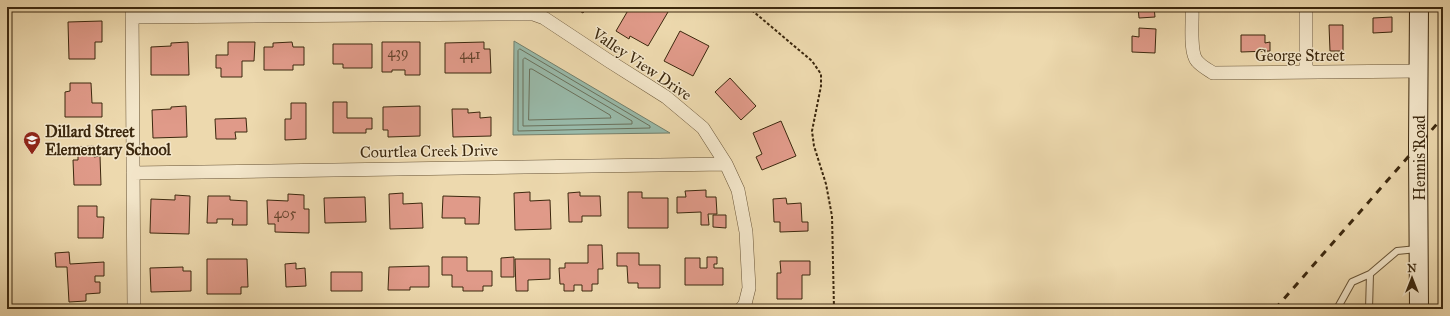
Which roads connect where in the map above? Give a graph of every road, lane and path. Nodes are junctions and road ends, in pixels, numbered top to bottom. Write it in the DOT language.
graph roads {
  1 [pos="7,7"];
  2 [pos="748,7"];
  3 [pos="1192,7"];
  4 [pos="1306,7"];
  5 [pos="1419,7"];
  6 [pos="132,12"];
  7 [pos="7,43"];
  8 [pos="1306,71"];
  9 [pos="1420,71"];
  10 [pos="726,164"];
  11 [pos="133,173"];
  12 [pos="1419,248"];
  13 [pos="1370,274"];
  14 [pos="134,309"];
  15 [pos="741,309"];
  16 [pos="834,309"];
  17 [pos="1337,309"];
  18 [pos="1368,309"];
  19 [pos="1419,309"];
  1 -- 7 [label="lane"];
  2 -- 16 [label="path"];
  3 -- 8 [label="street, George Street"];
  4 -- 8 [label="street"];
  5 -- 9 [label="street, Hennis Road"];
  6 -- 10 [label="street, Valley View Drive"];
  6 -- 11 [label="street"];
  8 -- 9 [label="street, George Street"];
  9 -- 12 [label="street, Hennis Road"];
  10 -- 11 [label="street, Courtlea Creek Drive"];
  10 -- 15 [label="street, Valley View Drive"];
  11 -- 14 [label="street"];
  12 -- 13 [label="lane"];
  12 -- 19 [label="street, Hennis Road"];
  13 -- 17 [label="lane"];
  13 -- 18 [label="lane"];
}
